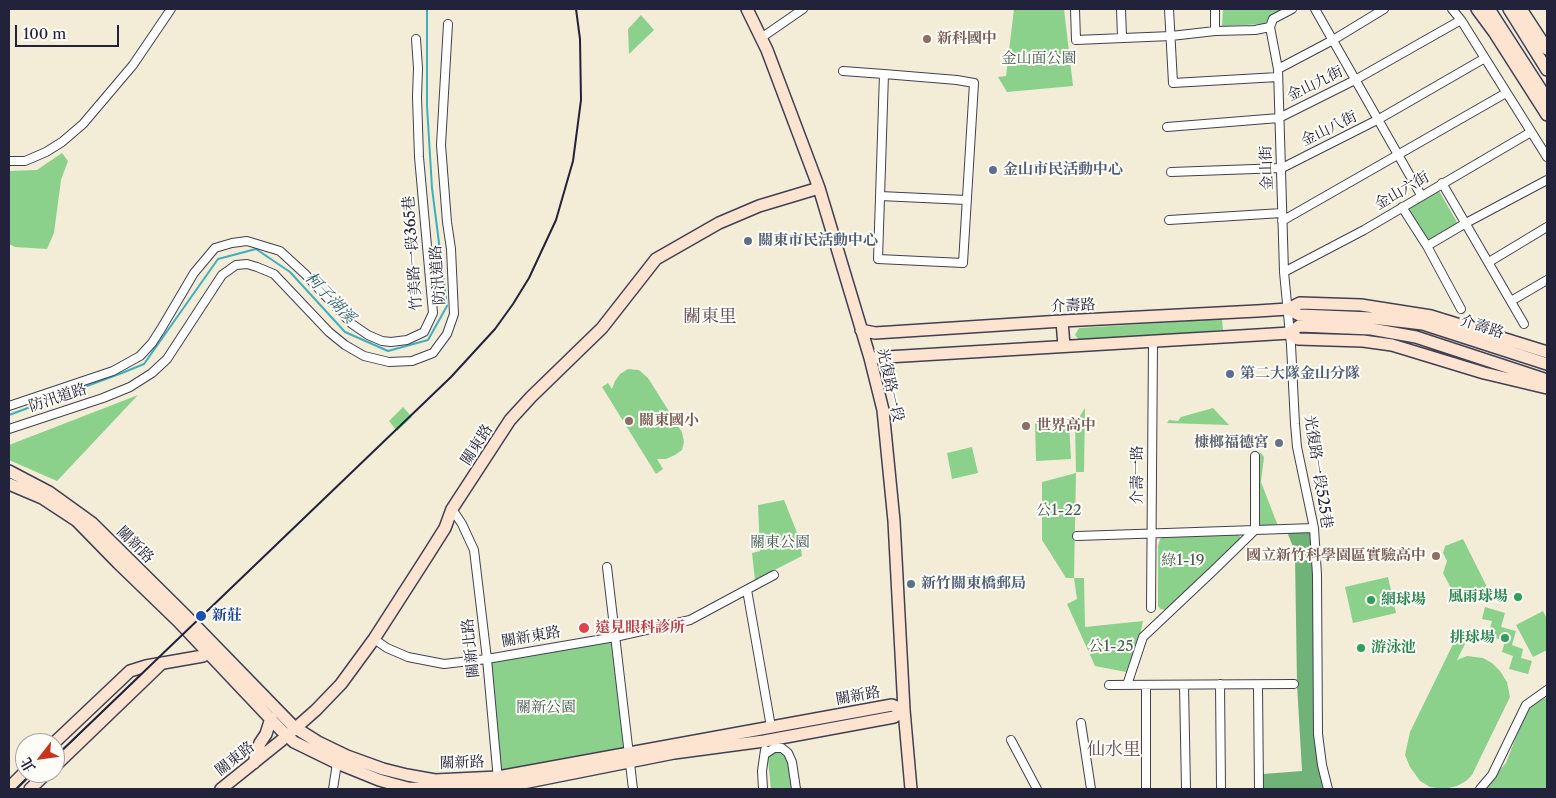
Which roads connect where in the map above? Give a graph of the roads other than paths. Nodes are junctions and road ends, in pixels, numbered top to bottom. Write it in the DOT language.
graph roads {
  1 [pos="171,9"];
  2 [pos="746,9"];
  3 [pos="803,9"];
  4 [pos="1075,9"];
  5 [pos="1121,9"];
  6 [pos="1169,9"];
  7 [pos="1216,9"];
  8 [pos="1292,9"];
  9 [pos="1315,9"];
  10 [pos="1384,9"];
  11 [pos="1452,9"];
  12 [pos="1477,9"];
  13 [pos="1490,9"];
  14 [pos="1509,9"];
  15 [pos="1521,9"];
  16 [pos="1461,20"];
  17 [pos="448,24"];
  18 [pos="1270,28"];
  19 [pos="1216,31"];
  20 [pos="1171,36"];
  21 [pos="1122,37"];
  22 [pos="761,38"];
  23 [pos="416,39"];
  24 [pos="1333,40"];
  25 [pos="1547,49"];
  26 [pos="1485,58"];
  27 [pos="1547,70"];
  28 [pos="843,71"];
  29 [pos="1278,73"];
  30 [pos="884,74"];
  31 [pos="1355,80"];
  32 [pos="1506,93"];
  33 [pos="1547,99"];
  34 [pos="1547,114"];
  35 [pos="1279,118"];
  36 [pos="1379,120"];
  37 [pos="1167,128"];
  38 [pos="1532,132"];
  39 [pos="1399,154"];
  40 [pos="1547,157"];
  41 [pos="9,160"];
  42 [pos="1282,168"];
  43 [pos="1171,172"];
  44 [pos="1547,180"];
  45 [pos="1442,183"];
  46 [pos="819,188"];
  47 [pos="1421,195"];
  48 [pos="880,196"];
  49 [pos="966,200"];
  50 [pos="1402,207"];
  51 [pos="1282,217"];
  52 [pos="1169,220"];
  53 [pos="1466,223"];
  54 [pos="1547,227"];
  55 [pos="1426,246"];
  56 [pos="1489,262"];
  57 [pos="1284,272"];
  58 [pos="1547,280"];
  59 [pos="1511,301"];
  60 [pos="1288,309"];
  61 [pos="1461,309"];
  62 [pos="1062,321"];
  63 [pos="1524,324"];
  64 [pos="861,330"];
  65 [pos="1290,333"];
  66 [pos="1153,341"];
  67 [pos="1064,346"];
  68 [pos="1547,352"];
  69 [pos="870,358"];
  70 [pos="1547,364"];
  71 [pos="1547,380"];
  72 [pos="1547,388"];
  73 [pos="9,406"];
  74 [pos="9,429"];
  75 [pos="1256,456"];
  76 [pos="9,471"];
  77 [pos="9,484"];
  78 [pos="452,509"];
  79 [pos="1314,528"];
  80 [pos="1255,530"];
  81 [pos="1151,533"];
  82 [pos="1076,536"];
  83 [pos="606,566"];
  84 [pos="774,575"];
  85 [pos="747,590"];
  86 [pos="1151,608"];
  87 [pos="615,637"];
  88 [pos="374,639"];
  89 [pos="211,648"];
  90 [pos="487,659"];
  91 [pos="162,663"];
  92 [pos="1184,684"];
  93 [pos="1220,684"];
  94 [pos="1294,684"];
  95 [pos="1109,685"];
  96 [pos="1127,685"];
  97 [pos="1146,685"];
  98 [pos="1258,686"];
  99 [pos="1547,690"];
  100 [pos="904,710"];
  101 [pos="271,718"];
  102 [pos="1081,723"];
  103 [pos="771,727"];
  104 [pos="291,731"];
  105 [pos="65,733"];
  106 [pos="1011,740"];
  107 [pos="764,741"];
  108 [pos="782,743"];
  109 [pos="765,754"];
  110 [pos="65,756"];
  111 [pos="629,757"];
  112 [pos="337,763"];
  113 [pos="254,764"];
  114 [pos="498,785"];
  115 [pos="221,789"];
  116 [pos="334,789"];
  117 [pos="632,789"];
  118 [pos="762,789"];
  119 [pos="796,789"];
  120 [pos="911,789"];
  121 [pos="1037,789"];
  122 [pos="1091,789"];
  123 [pos="1146,789"];
  124 [pos="1186,789"];
  125 [pos="1221,789"];
  126 [pos="1259,789"];
  127 [pos="1328,789"];
  128 [pos="1480,789"];
  1 -- 41 [label="street"];
  2 -- 22 [label="street, 光復路一段"];
  3 -- 22 [label="street"];
  4 -- 21 [label="street"];
  5 -- 21 [label="street"];
  6 -- 20 [label="street"];
  7 -- 19 [label="street"];
  8 -- 18 [label="street"];
  9 -- 24 [label="street"];
  10 -- 24 [label="street"];
  11 -- 16 [label="street"];
  12 -- 34 [label="street"];
  13 -- 33 [label="street"];
  14 -- 27 [label="street"];
  15 -- 25 [label="street"];
  16 -- 26 [label="street"];
  16 -- 31 [label="street, 金山九街"];
  17 -- 74 [label="street, 防汛道路"];
  18 -- 19 [label="street"];
  18 -- 29 [label="street, 金山街"];
  19 -- 20 [label="street"];
  20 -- 21 [label="street"];
  20 -- 29 [label="street"];
  22 -- 46 [label="street, 光復路一段"];
  23 -- 73 [label="street, 竹美路一段365巷"];
  24 -- 29 [label="street"];
  24 -- 31 [label="street"];
  26 -- 32 [label="street"];
  26 -- 36 [label="street, 金山八街"];
  28 -- 30 [label="street"];
  29 -- 35 [label="street, 金山街"];
  30 -- 48 [label="street"];
  30 -- 49 [label="street"];
  31 -- 35 [label="street, 金山九街"];
  31 -- 36 [label="street"];
  32 -- 38 [label="street"];
  32 -- 39 [label="street"];
  35 -- 37 [label="street, 金山九街"];
  35 -- 42 [label="street, 金山街"];
  36 -- 39 [label="street"];
  36 -- 42 [label="street, 金山八街"];
  38 -- 40 [label="street"];
  38 -- 45 [label="street, 金山六街"];
  39 -- 47 [label="street"];
  39 -- 51 [label="street"];
  42 -- 43 [label="street, 金山八街"];
  42 -- 51 [label="street, 金山街"];
  44 -- 53 [label="street"];
  45 -- 47 [label="street, 金山六街"];
  45 -- 53 [label="street"];
  46 -- 64 [label="street, 光復路一段"];
  46 -- 78 [label="street, 關東路"];
  47 -- 50 [label="street, 金山六街"];
  48 -- 49 [label="street"];
  48 -- 49 [label="street"];
  50 -- 55 [label="street"];
  50 -- 57 [label="street, 金山六街"];
  51 -- 52 [label="street"];
  51 -- 57 [label="street, 金山街"];
  53 -- 55 [label="street"];
  53 -- 56 [label="street"];
  54 -- 56 [label="street"];
  55 -- 61 [label="street"];
  56 -- 59 [label="street"];
  57 -- 60 [label="street, 金山街"];
  58 -- 59 [label="street"];
  59 -- 63 [label="street"];
  60 -- 62 [label="street, 介壽路"];
  60 -- 65 [label="street, 光復路一段525巷"];
  60 -- 68 [label="street, 介壽路"];
  60 -- 70 [label="street, 介壽路"];
  62 -- 64 [label="street, 介壽路"];
  62 -- 67 [label="street"];
  64 -- 69 [label="street, 光復路一段"];
  65 -- 66 [label="street, 介壽路"];
  65 -- 71 [label="street, 介壽路"];
  65 -- 72 [label="street, 介壽路"];
  65 -- 79 [label="street, 光復路一段525巷"];
  66 -- 67 [label="street, 介壽路"];
  66 -- 81 [label="street, 介壽一路"];
  67 -- 69 [label="street, 介壽路"];
  69 -- 100 [label="street, 光復路一段"];
  75 -- 80 [label="street"];
  76 -- 89 [label="street, 關新路"];
  77 -- 89 [label="street, 關新路"];
  78 -- 88 [label="street, 關東路"];
  78 -- 90 [label="street, 關新北路"];
  79 -- 80 [label="street"];
  79 -- 127 [label="street, 光復路一段525巷"];
  80 -- 81 [label="street"];
  80 -- 96 [label="street"];
  81 -- 82 [label="street"];
  81 -- 86 [label="street, 介壽一路"];
  83 -- 87 [label="street"];
  84 -- 85 [label="street, 關新東路"];
  85 -- 87 [label="street, 關新東路"];
  85 -- 103 [label="street"];
  87 -- 90 [label="street, 關新東路"];
  87 -- 111 [label="street"];
  88 -- 90 [label="street, 關新東路"];
  88 -- 104 [label="street, 關東路"];
  89 -- 91 [label="street"];
  89 -- 101 [label="street, 關新路"];
  89 -- 104 [label="street, 關新路"];
  90 -- 114 [label="street, 關新北路"];
  91 -- 105 [label="street"];
  91 -- 110 [label="street"];
  92 -- 93 [label="street"];
  92 -- 97 [label="street"];
  92 -- 124 [label="street"];
  93 -- 98 [label="street"];
  93 -- 125 [label="street"];
  94 -- 98 [label="street"];
  95 -- 96 [label="street"];
  96 -- 97 [label="street"];
  97 -- 123 [label="street"];
  98 -- 126 [label="street"];
  99 -- 128 [label="street"];
  100 -- 103 [label="street, 關新路"];
  100 -- 108 [label="street, 關新路"];
  100 -- 120 [label="street, 光復路一段"];
  101 -- 104 [label="street, 關新路"];
  101 -- 113 [label="street"];
  102 -- 122 [label="street"];
  103 -- 111 [label="street, 關新路"];
  104 -- 112 [label="street, 關新路"];
  104 -- 113 [label="street, 關東路"];
  104 -- 114 [label="street, 關新路"];
  106 -- 121 [label="street"];
  107 -- 108 [label="street, 關新路"];
  107 -- 109 [label="street"];
  107 -- 111 [label="street, 關新路"];
  108 -- 109 [label="street"];
  108 -- 119 [label="street"];
  109 -- 118 [label="street"];
  111 -- 114 [label="street, 關新路"];
  111 -- 117 [label="street"];
  112 -- 114 [label="street, 關新路"];
  112 -- 116 [label="street"];
  113 -- 115 [label="street, 關東路"];
}
